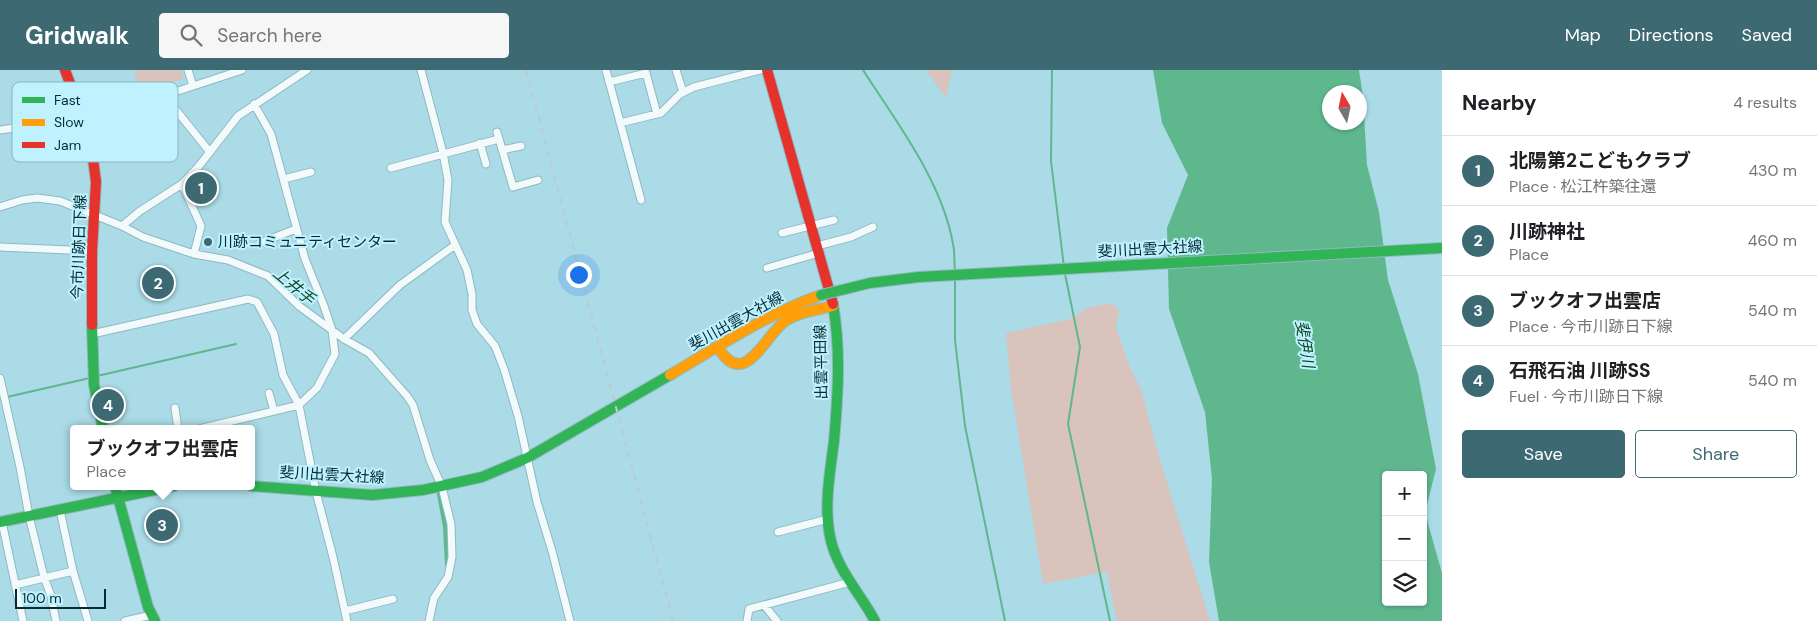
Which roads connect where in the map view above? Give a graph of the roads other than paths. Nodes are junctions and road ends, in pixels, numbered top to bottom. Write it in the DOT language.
graph roads {
  1 [pos="65,70"];
  2 [pos="188,70"];
  3 [pos="242,70"];
  4 [pos="306,70"];
  5 [pos="423,70"];
  6 [pos="606,70"];
  7 [pos="676,70"];
  8 [pos="760,70"];
  9 [pos="767,70"];
  10 [pos="70,82"];
  11 [pos="609,82"];
  12 [pos="193,86"];
  13 [pos="178,91"];
  14 [pos="682,92"];
  15 [pos="254,104"];
  16 [pos="178,112"];
  17 [pos="657,114"];
  18 [pos="620,123"];
  19 [pos="480,143"];
  20 [pos="520,146"];
  21 [pos="502,150"];
  22 [pos="209,151"];
  23 [pos="443,153"];
  24 [pos="93,162"];
  25 [pos="486,164"];
  26 [pos="391,168"];
  27 [pos="311,172"];
  28 [pos="284,179"];
  29 [pos="538,180"];
  30 [pos="182,184"];
  31 [pos="641,200"];
  32 [pos="0,207"];
  33 [pos="95,215"];
  34 [pos="834,220"];
  35 [pos="811,225"];
  36 [pos="122,226"];
  37 [pos="873,226"];
  38 [pos="296,229"];
  39 [pos="782,233"];
  40 [pos="260,243"];
  41 [pos="455,245"];
  42 [pos="0,248"];
  43 [pos="1442,248"];
  44 [pos="818,250"];
  45 [pos="92,251"];
  46 [pos="194,254"];
  47 [pos="767,268"];
  48 [pos="833,306"];
  49 [pos="332,330"];
  50 [pos="92,334"];
  51 [pos="344,339"];
  52 [pos="718,347"];
  53 [pos="0,378"];
  54 [pos="269,393"];
  55 [pos="299,405"];
  56 [pos="174,408"];
  57 [pos="274,411"];
  58 [pos="102,425"];
  59 [pos="177,425"];
  60 [pos="216,425"];
  61 [pos="527,458"];
  62 [pos="255,486"];
  63 [pos="442,487"];
  64 [pos="116,490"];
  65 [pos="155,490"];
  66 [pos="316,492"];
  67 [pos="117,498"];
  68 [pos="60,510"];
  69 [pos="29,516"];
  70 [pos="828,519"];
  71 [pos="1,522"];
  72 [pos="778,532"];
  73 [pos="74,571"];
  74 [pos="44,577"];
  75 [pos="850,582"];
  76 [pos="15,584"];
  77 [pos="393,599"];
  78 [pos="764,605"];
  79 [pos="345,611"];
  80 [pos="153,618"];
  81 [pos="23,621"];
  82 [pos="56,621"];
  83 [pos="88,621"];
  84 [pos="125,621"];
  85 [pos="347,621"];
  86 [pos="429,621"];
  87 [pos="570,621"];
  88 [pos="747,621"];
  89 [pos="777,621"];
  90 [pos="875,621"];
  1 -- 10 [label="main road, 今市川跡日下線"];
  2 -- 12 [label="street"];
  3 -- 12 [label="street"];
  4 -- 15 [label="street"];
  5 -- 23 [label="street"];
  6 -- 11 [label="street"];
  7 -- 14 [label="street"];
  8 -- 14 [label="street"];
  9 -- 35 [label="main road, 出雲平田線"];
  11 -- 17 [label="street"];
  11 -- 18 [label="street"];
  12 -- 13 [label="street"];
  14 -- 17 [label="street"];
  15 -- 22 [label="street"];
  15 -- 28 [label="street"];
  16 -- 22 [label="street"];
  17 -- 18 [label="street"];
  18 -- 31 [label="street"];
  19 -- 21 [label="street"];
  19 -- 23 [label="street"];
  19 -- 25 [label="street"];
  20 -- 21 [label="street"];
  21 -- 29 [label="street"];
  22 -- 30 [label="street"];
  23 -- 26 [label="street"];
  23 -- 41 [label="street"];
  24 -- 33 [label="main road, 今市川跡日下線"];
  27 -- 28 [label="street"];
  28 -- 38 [label="street"];
  30 -- 36 [label="street"];
  30 -- 46 [label="street"];
  32 -- 33 [label="street"];
  33 -- 36 [label="street"];
  33 -- 45 [label="main road, 今市川跡日下線"];
  34 -- 35 [label="street"];
  35 -- 39 [label="street"];
  35 -- 44 [label="main road, 出雲平田線"];
  36 -- 46 [label="street"];
  37 -- 44 [label="street"];
  38 -- 40 [label="street"];
  38 -- 49 [label="street"];
  41 -- 51 [label="street"];
  41 -- 61 [label="street"];
  42 -- 45 [label="street"];
  43 -- 52 [label="main road, 斐川出雲大社線, bridge"];
  44 -- 47 [label="street"];
  44 -- 48 [label="main road, 出雲平田線"];
  45 -- 50 [label="main road, 今市川跡日下線"];
  46 -- 49 [label="street"];
  48 -- 52 [label="main road"];
  48 -- 70 [label="main road, 出雲平田線"];
  49 -- 51 [label="street"];
  49 -- 55 [label="street"];
  50 -- 55 [label="street"];
  50 -- 58 [label="main road, 今市川跡日下線"];
  51 -- 63 [label="street"];
  52 -- 61 [label="main road, 斐川出雲大社線"];
  53 -- 69 [label="street"];
  54 -- 57 [label="street"];
  55 -- 57 [label="street"];
  55 -- 66 [label="street"];
  56 -- 59 [label="street"];
  57 -- 60 [label="street"];
  61 -- 63 [label="main road, 斐川出雲大社線"];
  61 -- 87 [label="street"];
  62 -- 66 [label="main road, 斐川出雲大社線"];
  63 -- 66 [label="main road, 斐川出雲大社線"];
  63 -- 86 [label="street"];
  64 -- 67 [label="main road"];
  65 -- 67 [label="main road"];
  66 -- 79 [label="street"];
  67 -- 68 [label="main road"];
  67 -- 80 [label="main road"];
  68 -- 69 [label="main road"];
  68 -- 73 [label="street"];
  69 -- 71 [label="main road"];
  69 -- 74 [label="street"];
  70 -- 72 [label="street"];
  70 -- 75 [label="main road, 出雲平田線"];
  71 -- 76 [label="street"];
  73 -- 74 [label="street"];
  73 -- 83 [label="street"];
  74 -- 76 [label="street"];
  74 -- 82 [label="street"];
  75 -- 78 [label="street"];
  75 -- 90 [label="main road, 出雲平田線"];
  76 -- 81 [label="street"];
  77 -- 79 [label="street"];
  78 -- 88 [label="street"];
  78 -- 89 [label="street"];
  79 -- 85 [label="street"];
  80 -- 84 [label="street"];
}
